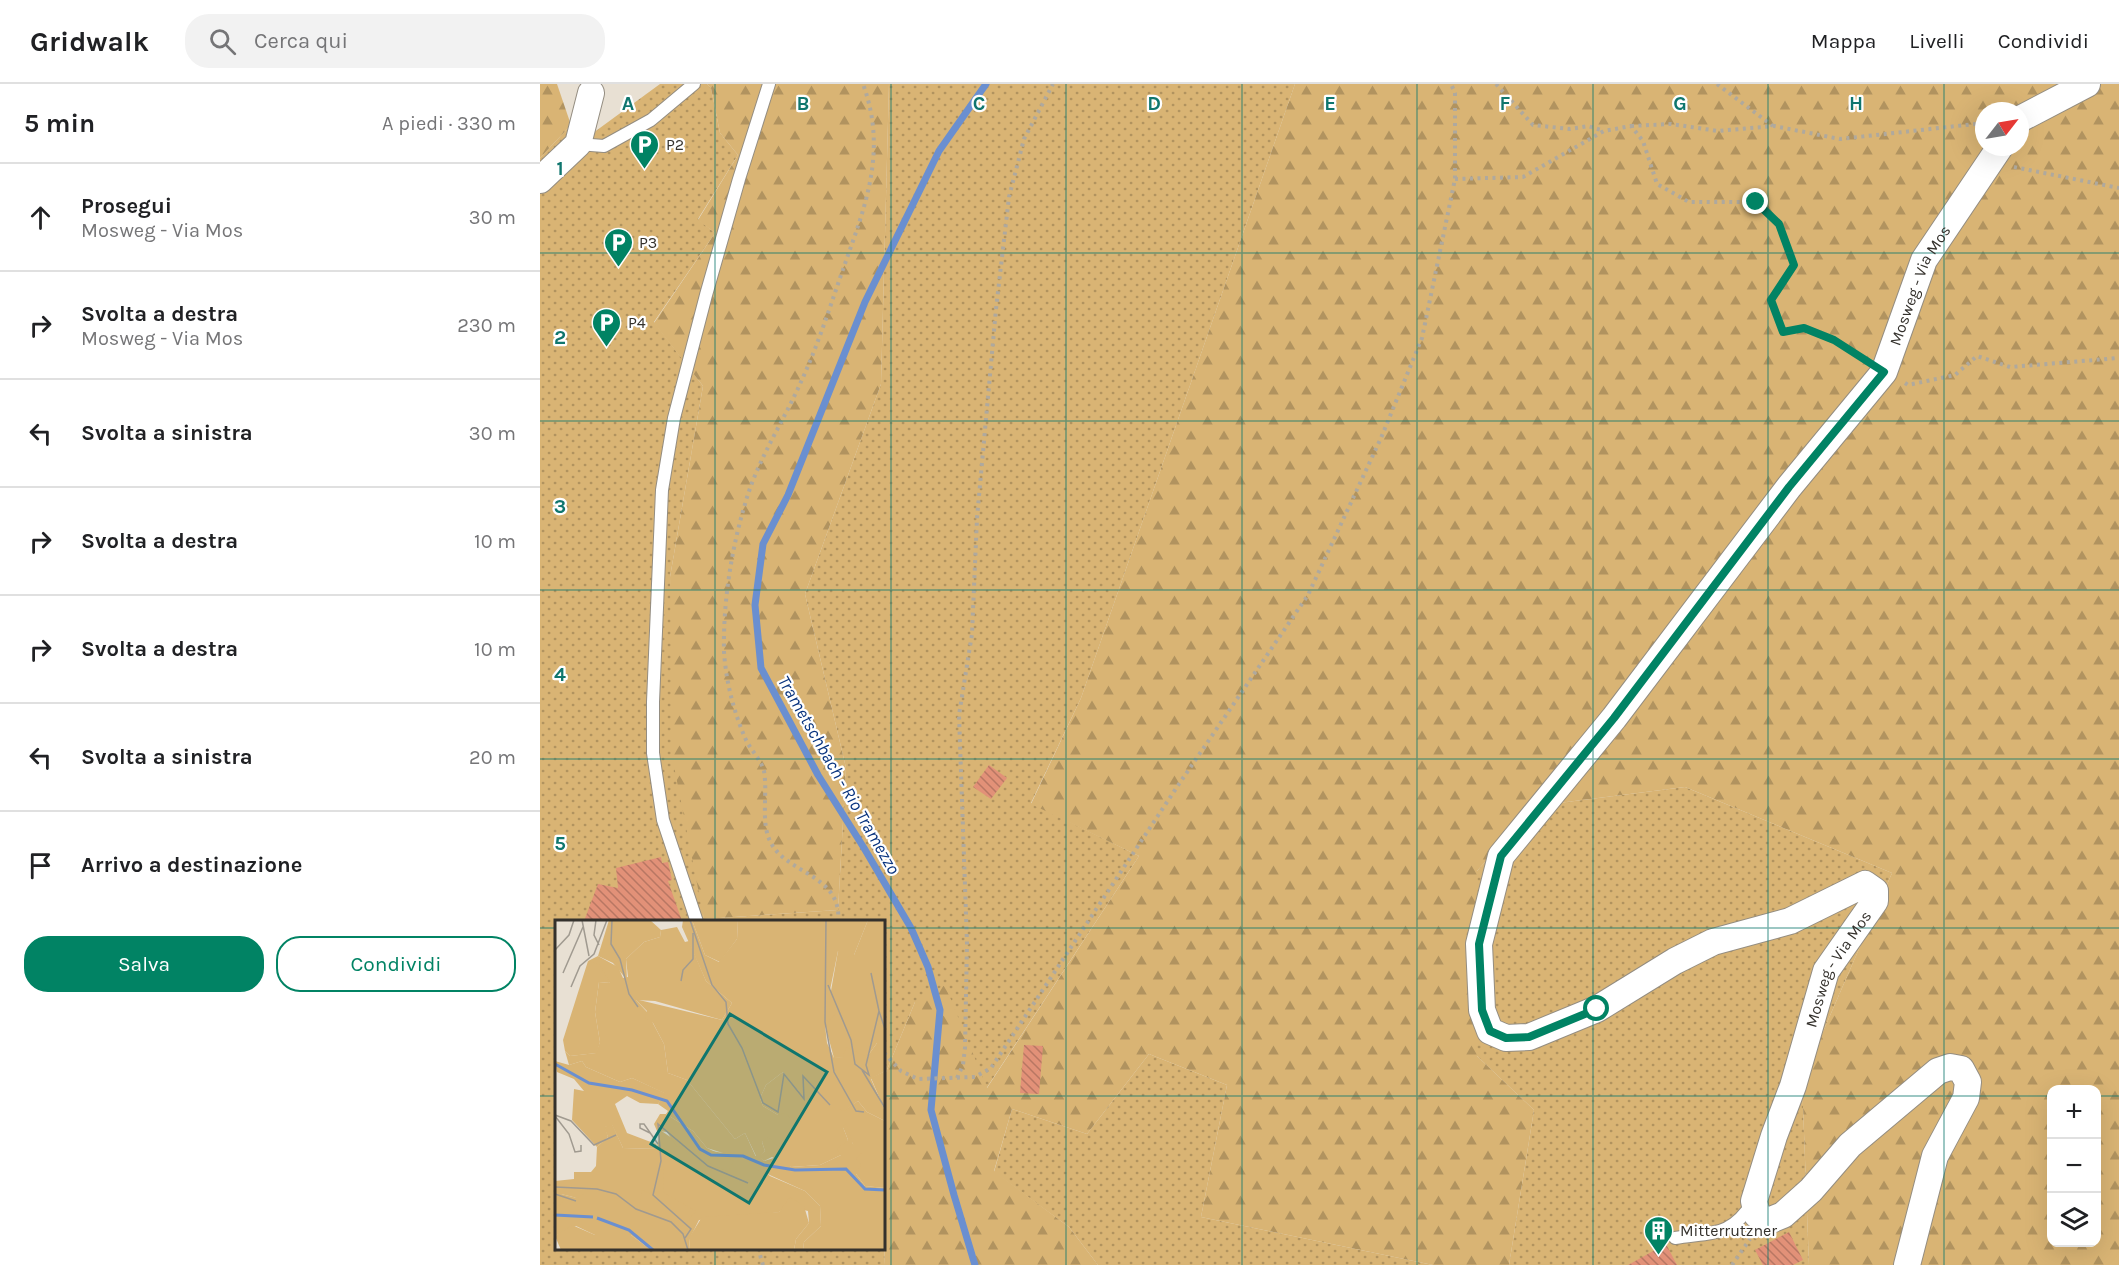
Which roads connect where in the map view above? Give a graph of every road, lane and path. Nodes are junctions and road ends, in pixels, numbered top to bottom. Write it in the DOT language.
graph roads {
  1 [pos="694,84"];
  2 [pos="769,84"];
  3 [pos="863,84"];
  4 [pos="1053,84"];
  5 [pos="1451,84"];
  6 [pos="1496,84"];
  7 [pos="1717,84"];
  8 [pos="2087,84"];
  9 [pos="592,87"];
  10 [pos="2029,114"];
  11 [pos="1975,124"];
  12 [pos="1631,126"];
  13 [pos="1774,126"];
  14 [pos="1604,131"];
  15 [pos="578,144"];
  16 [pos="1993,156"];
  17 [pos="2001,156"];
  18 [pos="1455,179"];
  19 [pos="540,180"];
  20 [pos="2119,188"];
  21 [pos="2119,358"];
  22 [pos="1884,372"];
  23 [pos="698,920"];
  24 [pos="838,920"];
  25 [pos="885,1054"];
  26 [pos="956,1079"];
  27 [pos="1759,1210"];
  28 [pos="1676,1238"];
  29 [pos="759,1250"];
  30 [pos="763,1265"];
  31 [pos="1732,1265"];
  32 [pos="1907,1265"];
  1 -- 15 [label="lane"];
  2 -- 23 [label="lane"];
  3 -- 24 [label="path"];
  4 -- 26 [label="path"];
  5 -- 18 [label="path"];
  6 -- 14 [label="path"];
  7 -- 13 [label="path"];
  8 -- 10 [label="street"];
  9 -- 15 [label="street"];
  11 -- 13 [label="path"];
  12 -- 13 [label="path"];
  12 -- 14 [label="path"];
  12 -- 22 [label="path"];
  14 -- 18 [label="path"];
  15 -- 19 [label="street"];
  16 -- 22 [label="street, Mosweg - Via Mos"];
  17 -- 20 [label="path"];
  18 -- 26 [label="path"];
  21 -- 22 [label="path"];
  22 -- 27 [label="street, Mosweg - Via Mos"];
  25 -- 26 [label="path"];
  27 -- 28 [label="lane"];
  27 -- 31 [label="path"];
  27 -- 32 [label="street"];
  29 -- 30 [label="path"];
}
